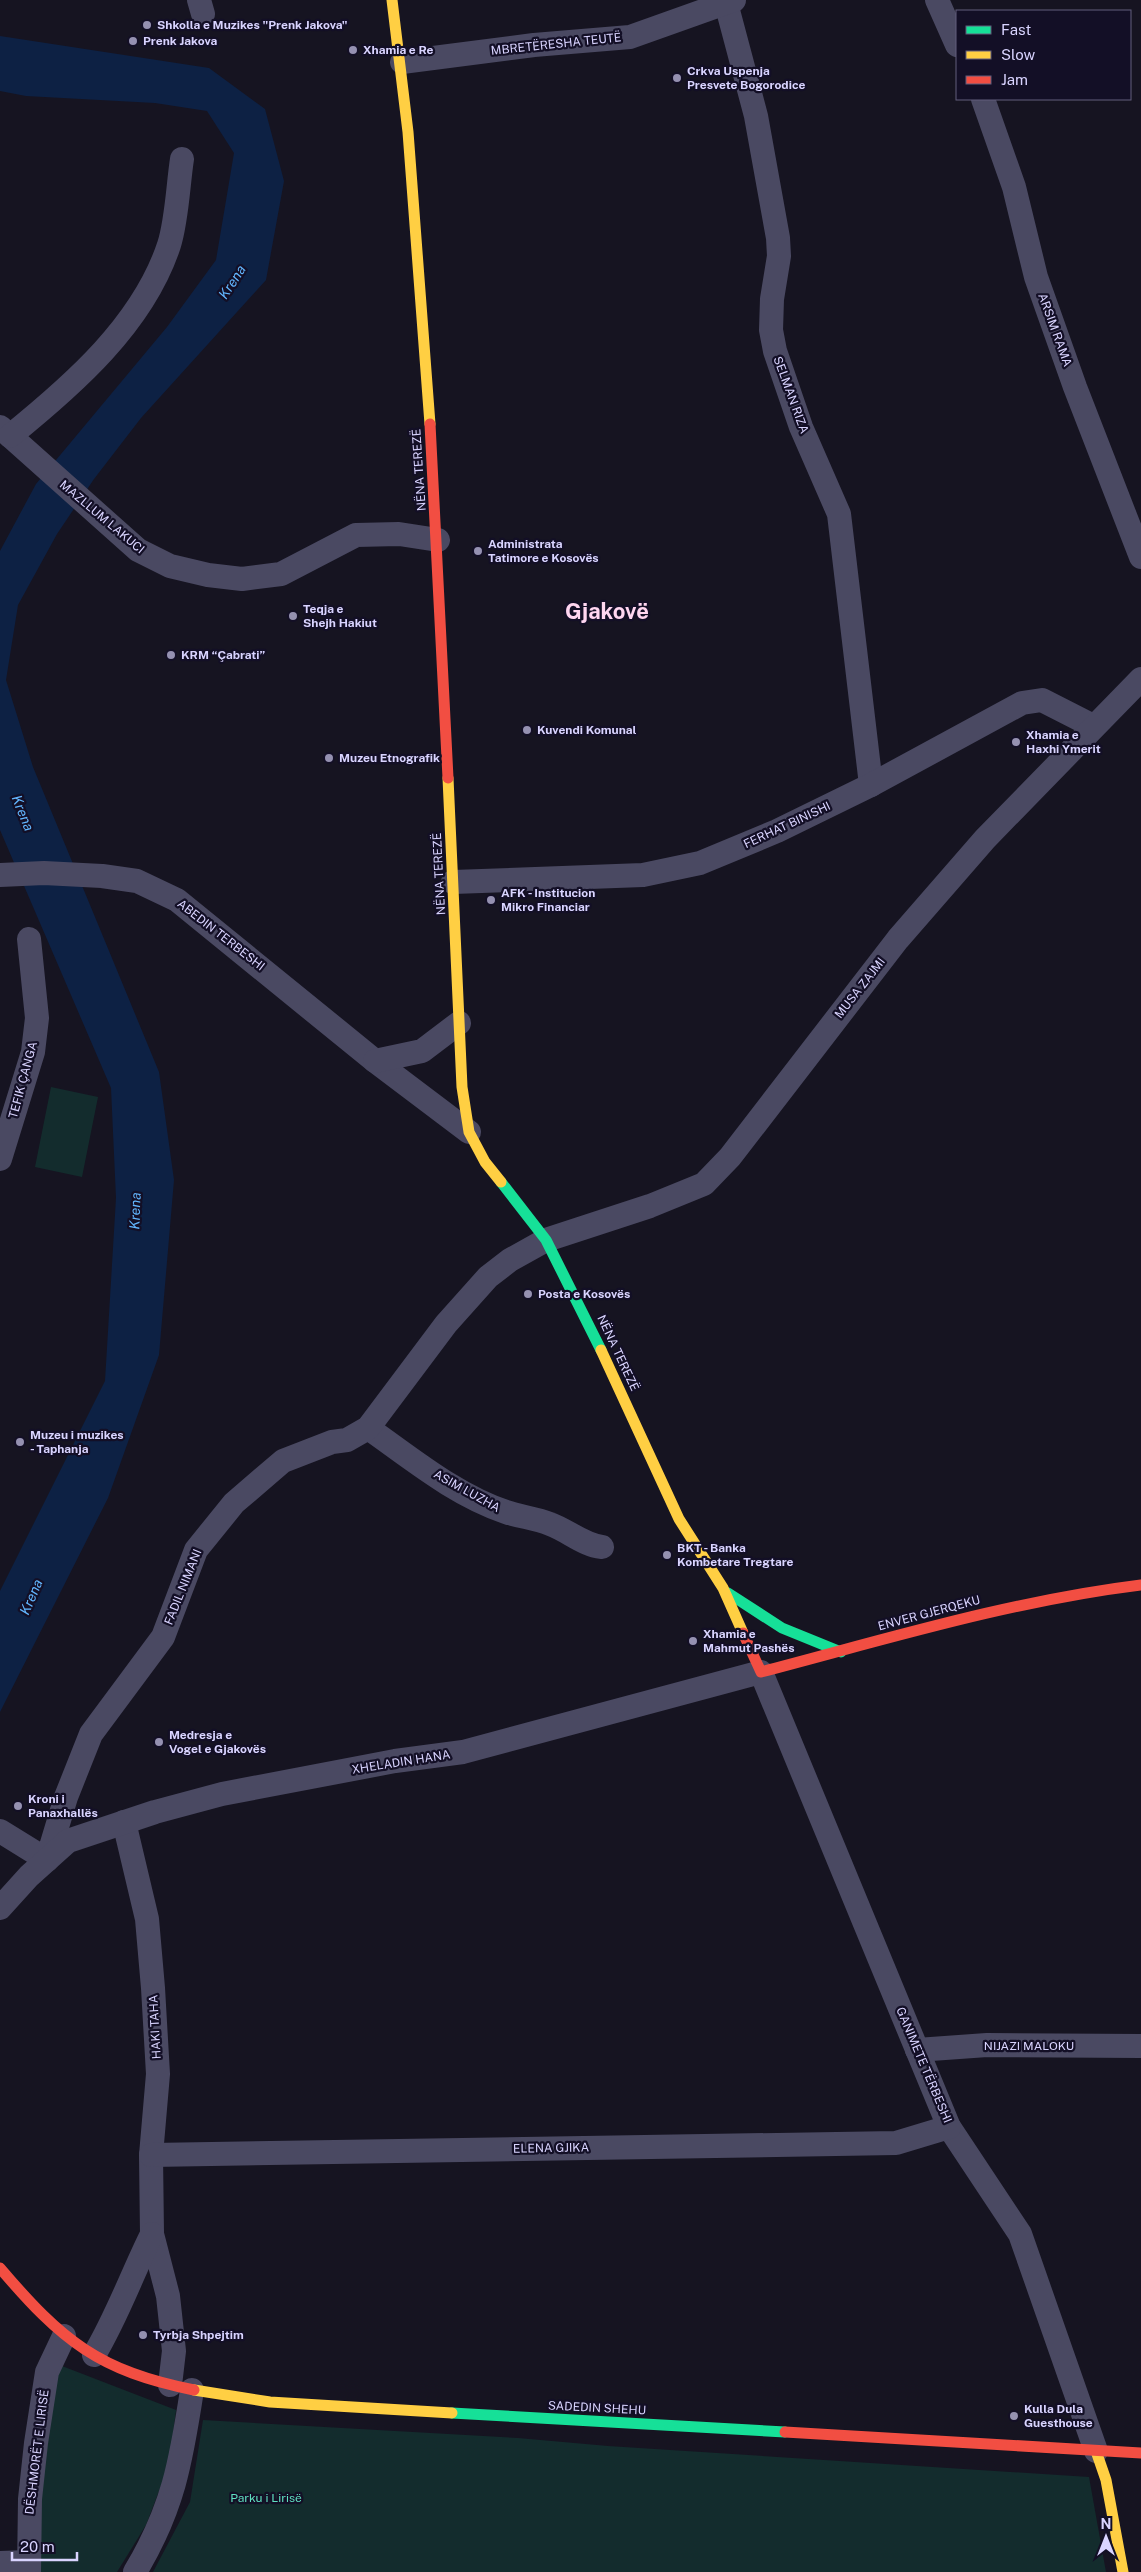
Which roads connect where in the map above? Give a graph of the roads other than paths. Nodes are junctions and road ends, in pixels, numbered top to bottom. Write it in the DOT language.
graph roads {
  1 [pos="392,0"];
  2 [pos="937,0"];
  3 [pos="730,2"];
  4 [pos="956,43"];
  5 [pos="402,62"];
  6 [pos="983,100"];
  7 [pos="182,159"];
  8 [pos="5,431"];
  9 [pos="438,540"];
  10 [pos="1141,557"];
  11 [pos="1141,679"];
  12 [pos="1093,726"];
  13 [pos="871,785"];
  14 [pos="4,875"];
  15 [pos="453,882"];
  16 [pos="29,939"];
  17 [pos="459,1023"];
  18 [pos="375,1061"];
  19 [pos="469,1132"];
  20 [pos="0,1159"];
  21 [pos="546,1240"];
  22 [pos="368,1428"];
  23 [pos="602,1547"];
  24 [pos="1141,1572"];
  25 [pos="1141,1585"];
  26 [pos="724,1588"];
  27 [pos="1108,1588"];
  28 [pos="841,1652"];
  29 [pos="761,1672"];
  30 [pos="124,1822"];
  31 [pos="0,1831"];
  32 [pos="47,1860"];
  33 [pos="0,1908"];
  34 [pos="1141,2046"];
  35 [pos="917,2050"];
  36 [pos="949,2127"];
  37 [pos="151,2155"];
  38 [pos="152,2234"];
  39 [pos="0,2268"];
  40 [pos="64,2336"];
  41 [pos="94,2355"];
  42 [pos="170,2385"];
  43 [pos="192,2390"];
  44 [pos="1096,2452"];
  45 [pos="1141,2453"];
  46 [pos="0,2563"];
  47 [pos="28,2567"];
  48 [pos="135,2572"];
  49 [pos="1123,2572"];
  1 -- 5 [label="main road, NËNA TEREZË"];
  2 -- 4 [label="street"];
  3 -- 5 [label="street, MBRETËRESHA TEUTË"];
  3 -- 13 [label="street, SELMAN RIZA"];
  5 -- 9 [label="main road, NËNA TEREZË"];
  6 -- 10 [label="street, ARSIM RAMA"];
  7 -- 8 [label="street"];
  8 -- 9 [label="street, MAZLLUM LAKUCI"];
  9 -- 15 [label="main road, NËNA TEREZË"];
  11 -- 12 [label="street, MUSA ZAJMI"];
  12 -- 13 [label="street, FERHAT BINISHI"];
  12 -- 21 [label="street, MUSA ZAJMI"];
  13 -- 15 [label="street, FERHAT BINISHI"];
  14 -- 18 [label="street, ABEDIN TERBESHI"];
  15 -- 17 [label="main road, NËNA TEREZË"];
  16 -- 20 [label="street, TEFIK ÇANGA"];
  17 -- 18 [label="street"];
  17 -- 19 [label="main road, NËNA TEREZË"];
  18 -- 19 [label="street, ABEDIN TERBESHI"];
  19 -- 21 [label="main road, NËNA TEREZË"];
  21 -- 22 [label="street, FADIL NIMANI"];
  21 -- 26 [label="main road, NËNA TEREZË"];
  22 -- 23 [label="street, ASIM LUZHA"];
  22 -- 32 [label="street, FADIL NIMANI"];
  24 -- 27 [label="street"];
  25 -- 27 [label="main road, ENVER GJERQEKU"];
  26 -- 28 [label="main road"];
  26 -- 29 [label="main road, NËNA TEREZË"];
  27 -- 28 [label="main road, ENVER GJERQEKU"];
  28 -- 29 [label="main road, ENVER GJERQEKU"];
  29 -- 30 [label="street, XHELADIN HANA"];
  29 -- 35 [label="street, GANIMETE TËRBESHI"];
  30 -- 32 [label="street, XHELADIN HANA"];
  30 -- 37 [label="street, HAKI TAHA"];
  31 -- 32 [label="street"];
  32 -- 33 [label="street, XHELADIN HANA"];
  34 -- 35 [label="street, NIJAZI MALOKU"];
  35 -- 36 [label="street, GANIMETE TËRBESHI"];
  36 -- 37 [label="street, ELENA GJIKA"];
  36 -- 44 [label="street, GANIMETE TËRBESHI"];
  37 -- 38 [label="street, HAKI TAHA"];
  38 -- 41 [label="street, HAKI TAHA"];
  38 -- 42 [label="street, HAKI TAHA"];
  39 -- 40 [label="main road, SADEDIN SHEHU"];
  40 -- 41 [label="main road, SADEDIN SHEHU"];
  40 -- 47 [label="street, DËSHMORËT E LIRISË"];
  41 -- 42 [label="main road, SADEDIN SHEHU"];
  42 -- 43 [label="main road, SADEDIN SHEHU"];
  43 -- 44 [label="main road, SADEDIN SHEHU"];
  43 -- 48 [label="street"];
  44 -- 45 [label="main road, SADEDIN SHEHU"];
  44 -- 49 [label="main road"];
  46 -- 47 [label="street"];
}
